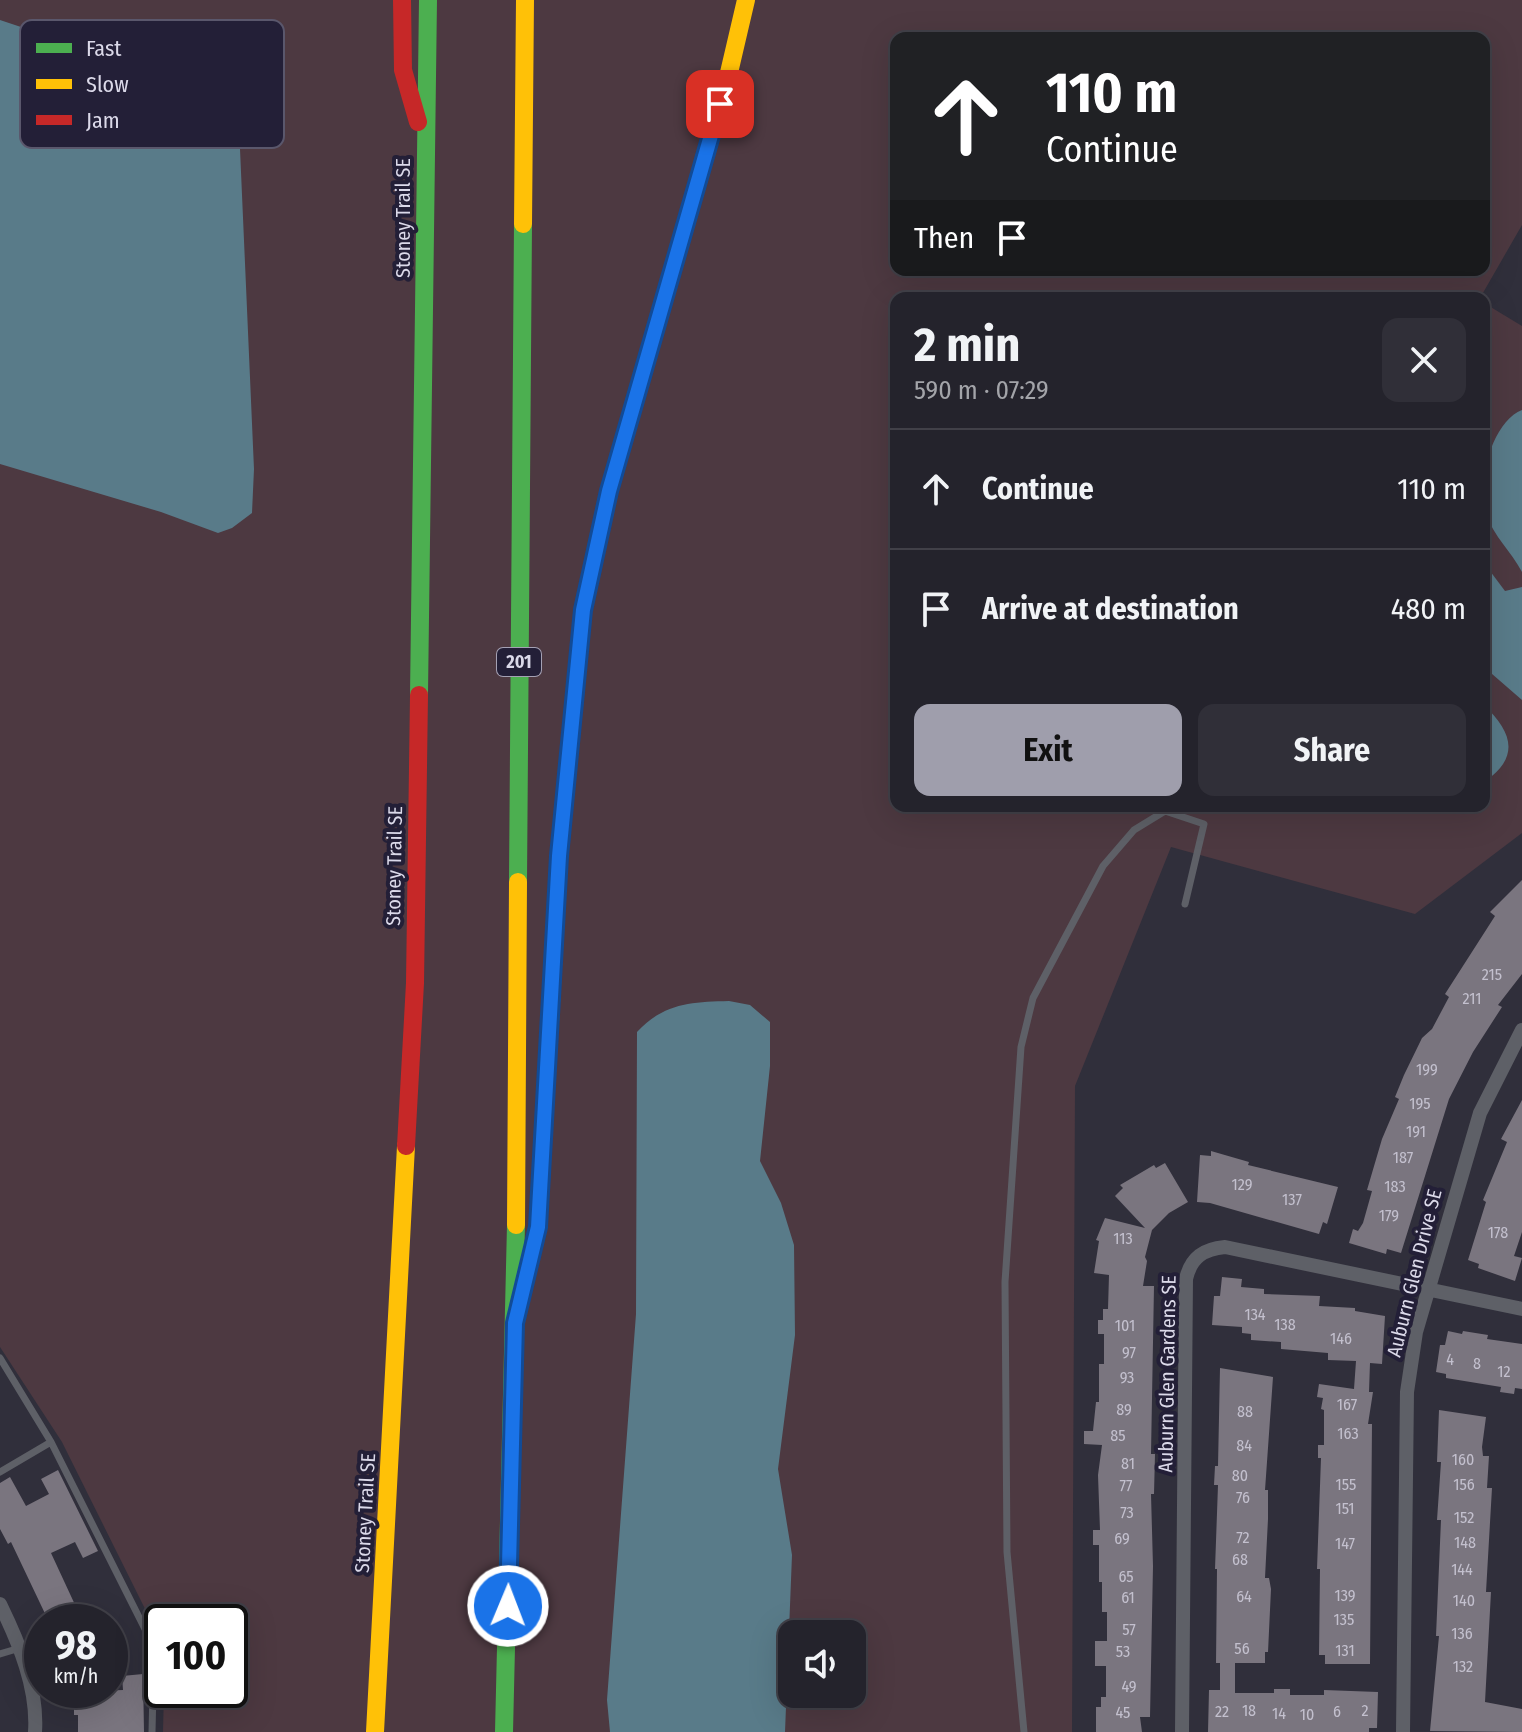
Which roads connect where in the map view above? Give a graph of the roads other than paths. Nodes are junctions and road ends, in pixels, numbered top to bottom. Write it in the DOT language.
graph roads {
  1 [pos="402,0"];
  2 [pos="428,0"];
  3 [pos="525,0"];
  4 [pos="746,0"];
  5 [pos="426,148"];
  6 [pos="1163,812"];
  7 [pos="1168,812"];
  8 [pos="1185,904"];
  9 [pos="1522,1030"];
  10 [pos="1427,1289"];
  11 [pos="1522,1309"];
  12 [pos="515,1323"];
  13 [pos="0,1358"];
  14 [pos="51,1442"];
  15 [pos="0,1472"];
  16 [pos="0,1604"];
  17 [pos="20,1648"];
  18 [pos="0,1654"];
  19 [pos="35,1732"];
  20 [pos="152,1732"];
  21 [pos="375,1732"];
  22 [pos="504,1732"];
  23 [pos="1024,1732"];
  24 [pos="1182,1732"];
  25 [pos="1403,1732"];
  1 -- 5 [label="highway"];
  2 -- 5 [label="highway, Stoney Trail SE"];
  3 -- 12 [label="highway, 201"];
  4 -- 12 [label="highway"];
  5 -- 21 [label="highway, Stoney Trail SE"];
  6 -- 23 [label="lane"];
  7 -- 8 [label="lane"];
  9 -- 10 [label="street, Auburn Glen Drive SE"];
  10 -- 11 [label="street, Auburn Glen Gardens SE"];
  10 -- 24 [label="street, Auburn Glen Gardens SE"];
  10 -- 25 [label="street, Auburn Glen Drive SE"];
  12 -- 22 [label="highway, 201"];
  13 -- 14 [label="lane"];
  14 -- 15 [label="lane"];
  14 -- 20 [label="lane"];
  16 -- 17 [label="street"];
  17 -- 18 [label="lane"];
  17 -- 19 [label="street"];
}
